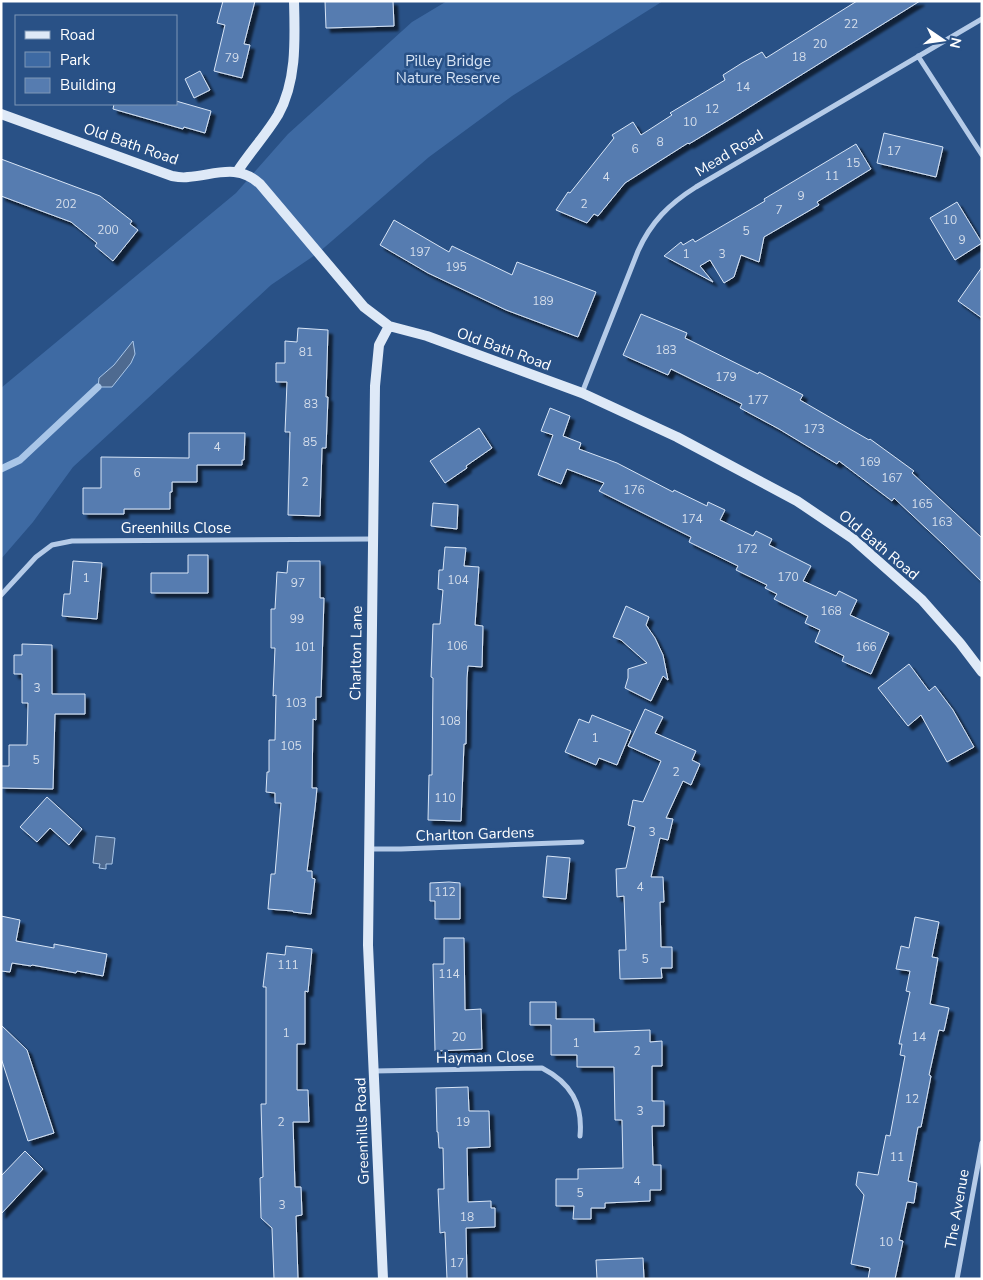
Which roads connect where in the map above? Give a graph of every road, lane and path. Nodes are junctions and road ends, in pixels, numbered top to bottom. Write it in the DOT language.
graph roads {
  1 [pos="294,1"];
  2 [pos="982,18"];
  3 [pos="918,56"];
  4 [pos="1,114"];
  5 [pos="982,155"];
  6 [pos="237,172"];
  7 [pos="389,326"];
  8 [pos="582,392"];
  9 [pos="372,539"];
  10 [pos="1,595"];
  11 [pos="982,672"];
  12 [pos="582,842"];
  13 [pos="369,849"];
  14 [pos="370,982"];
  15 [pos="374,1071"];
  16 [pos="580,1136"];
  17 [pos="982,1143"];
  18 [pos="383,1279"];
  19 [pos="957,1279"];
  1 -- 6 [label="street"];
  2 -- 3 [label="street, Mead Road"];
  3 -- 5 [label="street"];
  3 -- 8 [label="street, Mead Road"];
  4 -- 6 [label="street, Old Bath Road"];
  6 -- 7 [label="street, Old Bath Road"];
  7 -- 8 [label="street, Old Bath Road"];
  7 -- 9 [label="street, Charlton Lane"];
  8 -- 11 [label="street, Old Bath Road"];
  9 -- 10 [label="street, Greenhills Close"];
  9 -- 13 [label="street, Charlton Lane"];
  12 -- 13 [label="street, Charlton Gardens"];
  13 -- 14 [label="street, Charlton Lane"];
  14 -- 15 [label="street, Greenhills Road"];
  15 -- 16 [label="street, Hayman Close"];
  15 -- 18 [label="street, Greenhills Road"];
  17 -- 19 [label="street, The Avenue"];
}
